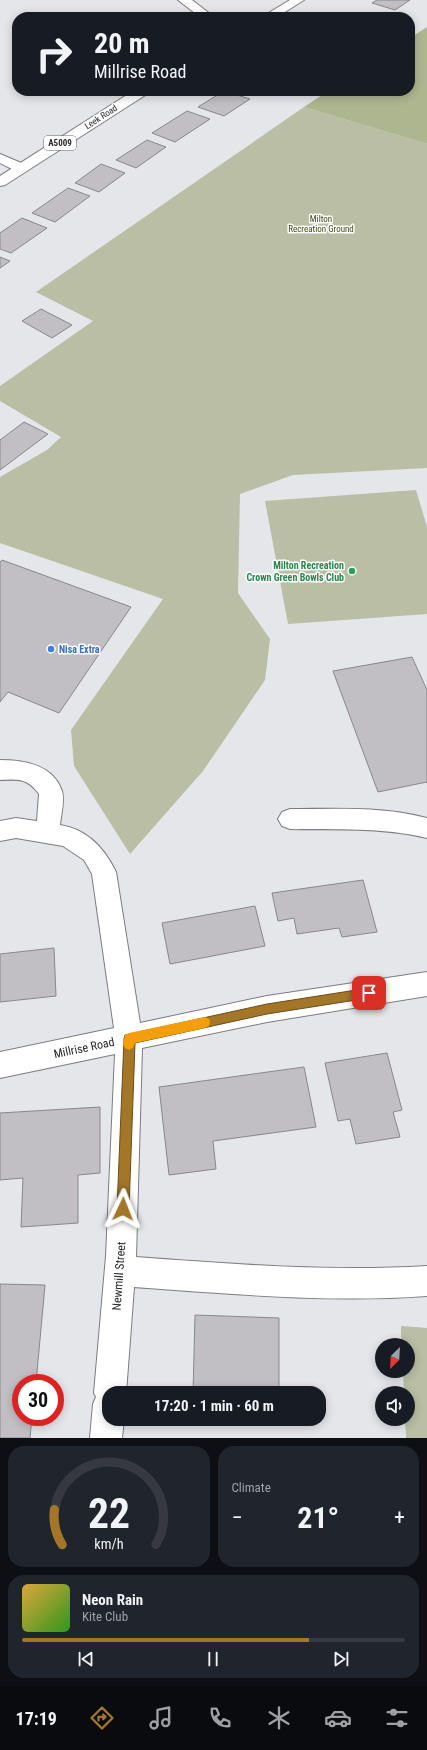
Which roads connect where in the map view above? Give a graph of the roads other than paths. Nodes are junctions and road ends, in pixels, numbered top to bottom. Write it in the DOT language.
graph roads {
  1 [pos="184,0"];
  2 [pos="298,0"];
  3 [pos="201,12"];
  4 [pos="277,12"];
  5 [pos="134,96"];
  6 [pos="0,158"];
  7 [pos="21,168"];
  8 [pos="0,182"];
  9 [pos="0,770"];
  10 [pos="290,819"];
  11 [pos="427,828"];
  12 [pos="0,831"];
  13 [pos="48,833"];
  14 [pos="427,984"];
  15 [pos="129,1039"];
  16 [pos="0,1064"];
  17 [pos="120,1271"];
  18 [pos="427,1281"];
  19 [pos="111,1386"];
  20 [pos="107,1426"];
  21 [pos="106,1438"];
  1 -- 3 [label="street"];
  2 -- 4 [label="street"];
  5 -- 7 [label="street, Leek Road / A5009"];
  6 -- 7 [label="street"];
  7 -- 8 [label="street, Leek Road / A5009"];
  9 -- 13 [label="street"];
  10 -- 11 [label="street"];
  12 -- 13 [label="street, Newmill Street"];
  13 -- 15 [label="street, Newmill Street"];
  14 -- 15 [label="street, Millrise Road"];
  15 -- 16 [label="street, Millrise Road"];
  15 -- 17 [label="street, Newmill Street"];
  17 -- 18 [label="street"];
  17 -- 19 [label="street, Newmill Street"];
  20 -- 21 [label="street"];
}
